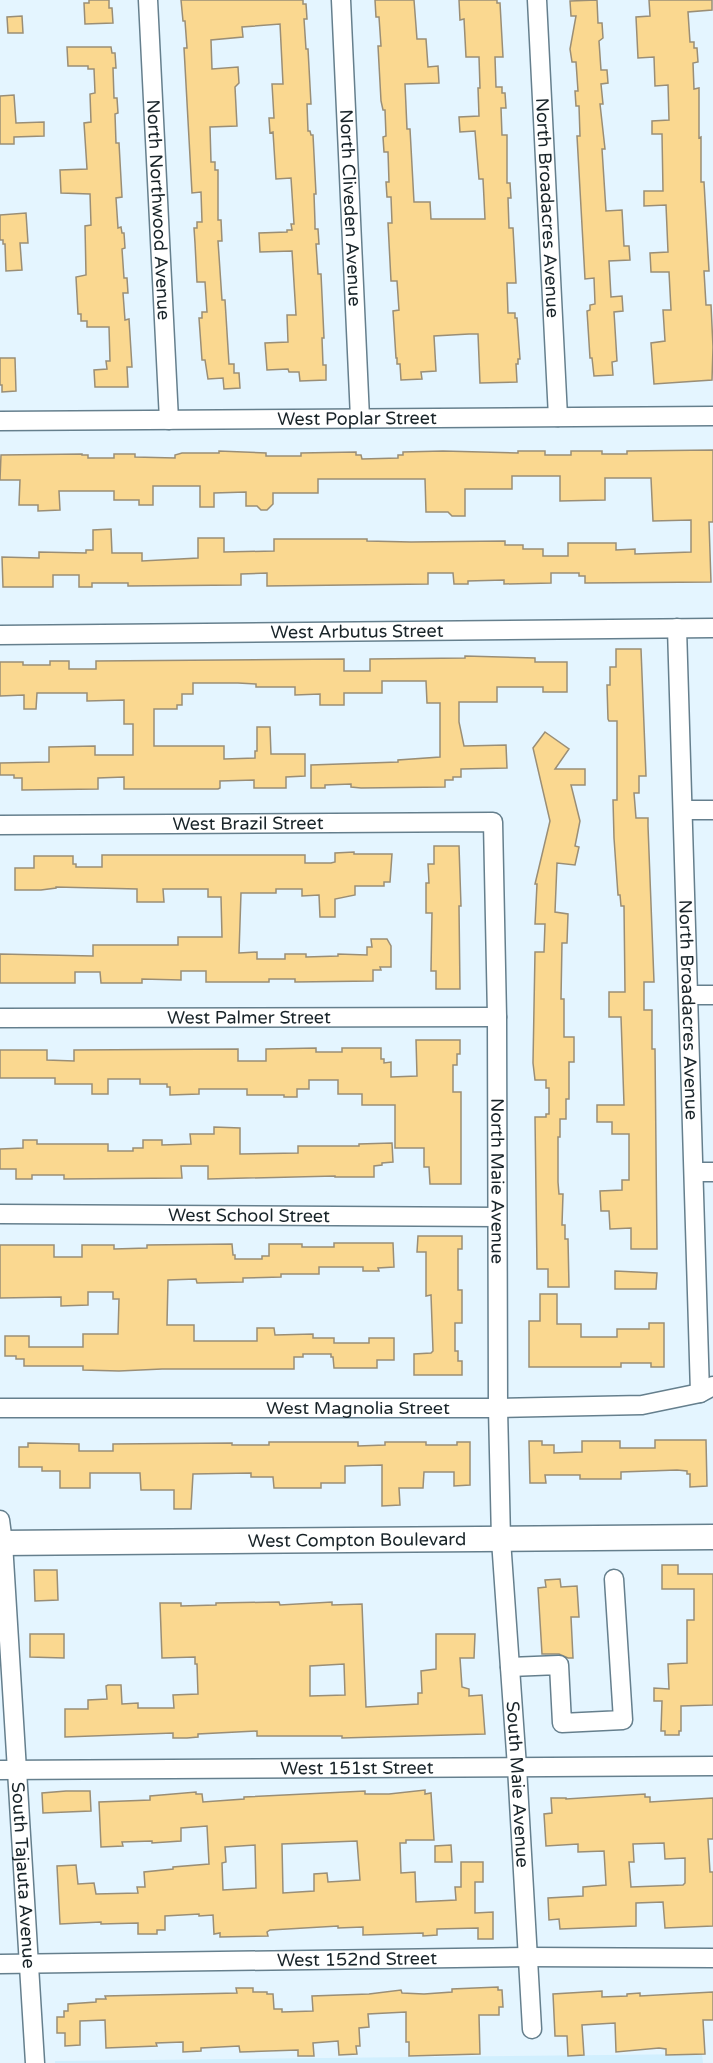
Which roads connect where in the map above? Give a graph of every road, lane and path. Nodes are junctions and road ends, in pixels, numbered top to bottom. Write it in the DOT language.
graph roads {
  1 [pos="148,0"];
  2 [pos="341,0"];
  3 [pos="537,0"];
  4 [pos="713,416"];
  5 [pos="558,417"];
  6 [pos="360,418"];
  7 [pos="169,420"];
  8 [pos="0,421"];
  9 [pos="677,628"];
  10 [pos="713,628"];
  11 [pos="0,635"];
  12 [pos="683,810"];
  13 [pos="713,810"];
  14 [pos="494,822"];
  15 [pos="0,825"];
  16 [pos="688,995"];
  17 [pos="713,995"];
  18 [pos="497,1017"];
  19 [pos="0,1018"];
  20 [pos="694,1172"];
  21 [pos="713,1172"];
  22 [pos="0,1214"];
  23 [pos="497,1217"];
  24 [pos="707,1389"];
  25 [pos="0,1408"];
  26 [pos="498,1408"];
  27 [pos="1,1536"];
  28 [pos="713,1537"];
  29 [pos="501,1540"];
  30 [pos="614,1579"];
  31 [pos="510,1667"];
  32 [pos="713,1766"];
  33 [pos="517,1767"];
  34 [pos="8,1770"];
  35 [pos="529,1957"];
  36 [pos="713,1958"];
  37 [pos="0,1964"];
  38 [pos="29,1964"];
  39 [pos="532,2030"];
  40 [pos="35,2063"];
  1 -- 7 [label="street, North Northwood Avenue"];
  2 -- 6 [label="street, North Cliveden Avenue"];
  3 -- 5 [label="street, North Broadacres Avenue"];
  4 -- 5 [label="street, West Poplar Street"];
  5 -- 6 [label="street, West Poplar Street"];
  6 -- 7 [label="street, West Poplar Street"];
  7 -- 8 [label="street, West Poplar Street"];
  9 -- 10 [label="street, West Arbutus Street"];
  9 -- 11 [label="street, West Arbutus Street"];
  9 -- 12 [label="street, North Broadacres Avenue"];
  12 -- 13 [label="street"];
  12 -- 16 [label="street, North Broadacres Avenue"];
  14 -- 15 [label="street, West Brazil Street"];
  14 -- 18 [label="street, North Maie Avenue"];
  16 -- 17 [label="street"];
  16 -- 20 [label="street, North Broadacres Avenue"];
  18 -- 19 [label="street, West Palmer Street"];
  18 -- 23 [label="street, North Maie Avenue"];
  20 -- 21 [label="street"];
  20 -- 24 [label="street, North Broadacres Avenue"];
  22 -- 23 [label="street, West School Street"];
  23 -- 26 [label="street, North Maie Avenue"];
  24 -- 26 [label="street, West Magnolia Street"];
  25 -- 26 [label="street, West Magnolia Street"];
  26 -- 29 [label="street, North Maie Avenue"];
  27 -- 29 [label="main road, West Compton Boulevard"];
  27 -- 34 [label="street, South Tajauta Avenue"];
  28 -- 29 [label="main road, West Compton Boulevard"];
  29 -- 31 [label="street, South Maie Avenue"];
  30 -- 31 [label="street"];
  31 -- 33 [label="street, South Maie Avenue"];
  32 -- 33 [label="street, West 151st Street"];
  33 -- 34 [label="street, West 151st Street"];
  33 -- 35 [label="street, South Maie Avenue"];
  34 -- 38 [label="street, South Tajauta Avenue"];
  35 -- 36 [label="street, West 152nd Street"];
  35 -- 38 [label="street, West 152nd Street"];
  35 -- 39 [label="street, South Maie Avenue"];
  37 -- 38 [label="street, West 152nd Street"];
  38 -- 40 [label="street, South Tajauta Avenue"];
}
